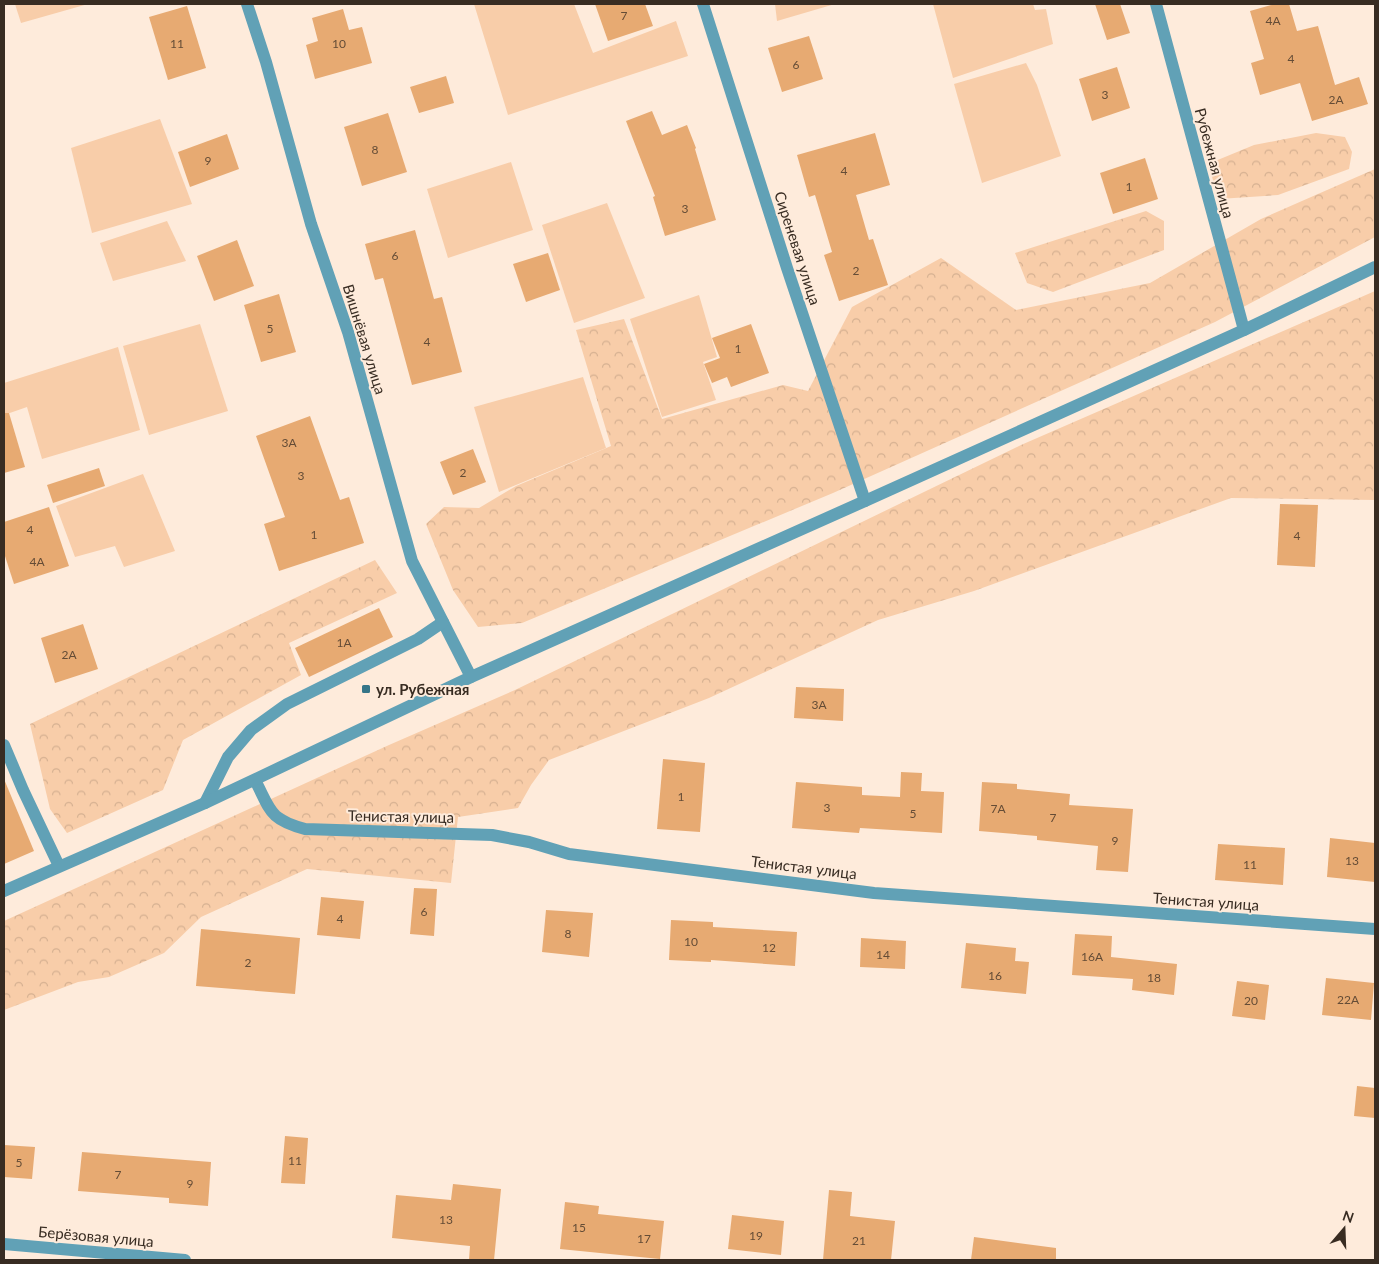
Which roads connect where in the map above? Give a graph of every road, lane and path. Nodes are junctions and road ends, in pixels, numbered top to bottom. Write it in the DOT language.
graph roads {
  1 [pos="247,4"];
  2 [pos="703,4"];
  3 [pos="1156,4"];
  4 [pos="1375,267"];
  5 [pos="1244,330"];
  6 [pos="865,502"];
  7 [pos="443,622"];
  8 [pos="471,677"];
  9 [pos="4,745"];
  10 [pos="255,780"];
  11 [pos="205,803"];
  12 [pos="59,866"];
  13 [pos="4,891"];
  14 [pos="1375,929"];
  15 [pos="4,1244"];
  16 [pos="185,1260"];
  1 -- 7 [label="street, Вишнёвая улица"];
  2 -- 6 [label="street, Сиреневая улица"];
  3 -- 5 [label="street, Рубежная улица"];
  4 -- 5 [label="street"];
  5 -- 6 [label="street"];
  6 -- 8 [label="street"];
  7 -- 8 [label="street, Вишнёвая улица"];
  7 -- 11 [label="street"];
  8 -- 10 [label="street"];
  9 -- 12 [label="street"];
  10 -- 11 [label="street"];
  10 -- 14 [label="street, Тенистая улица"];
  11 -- 12 [label="street"];
  12 -- 13 [label="street"];
  15 -- 16 [label="street, Берёзовая улица"];
}
